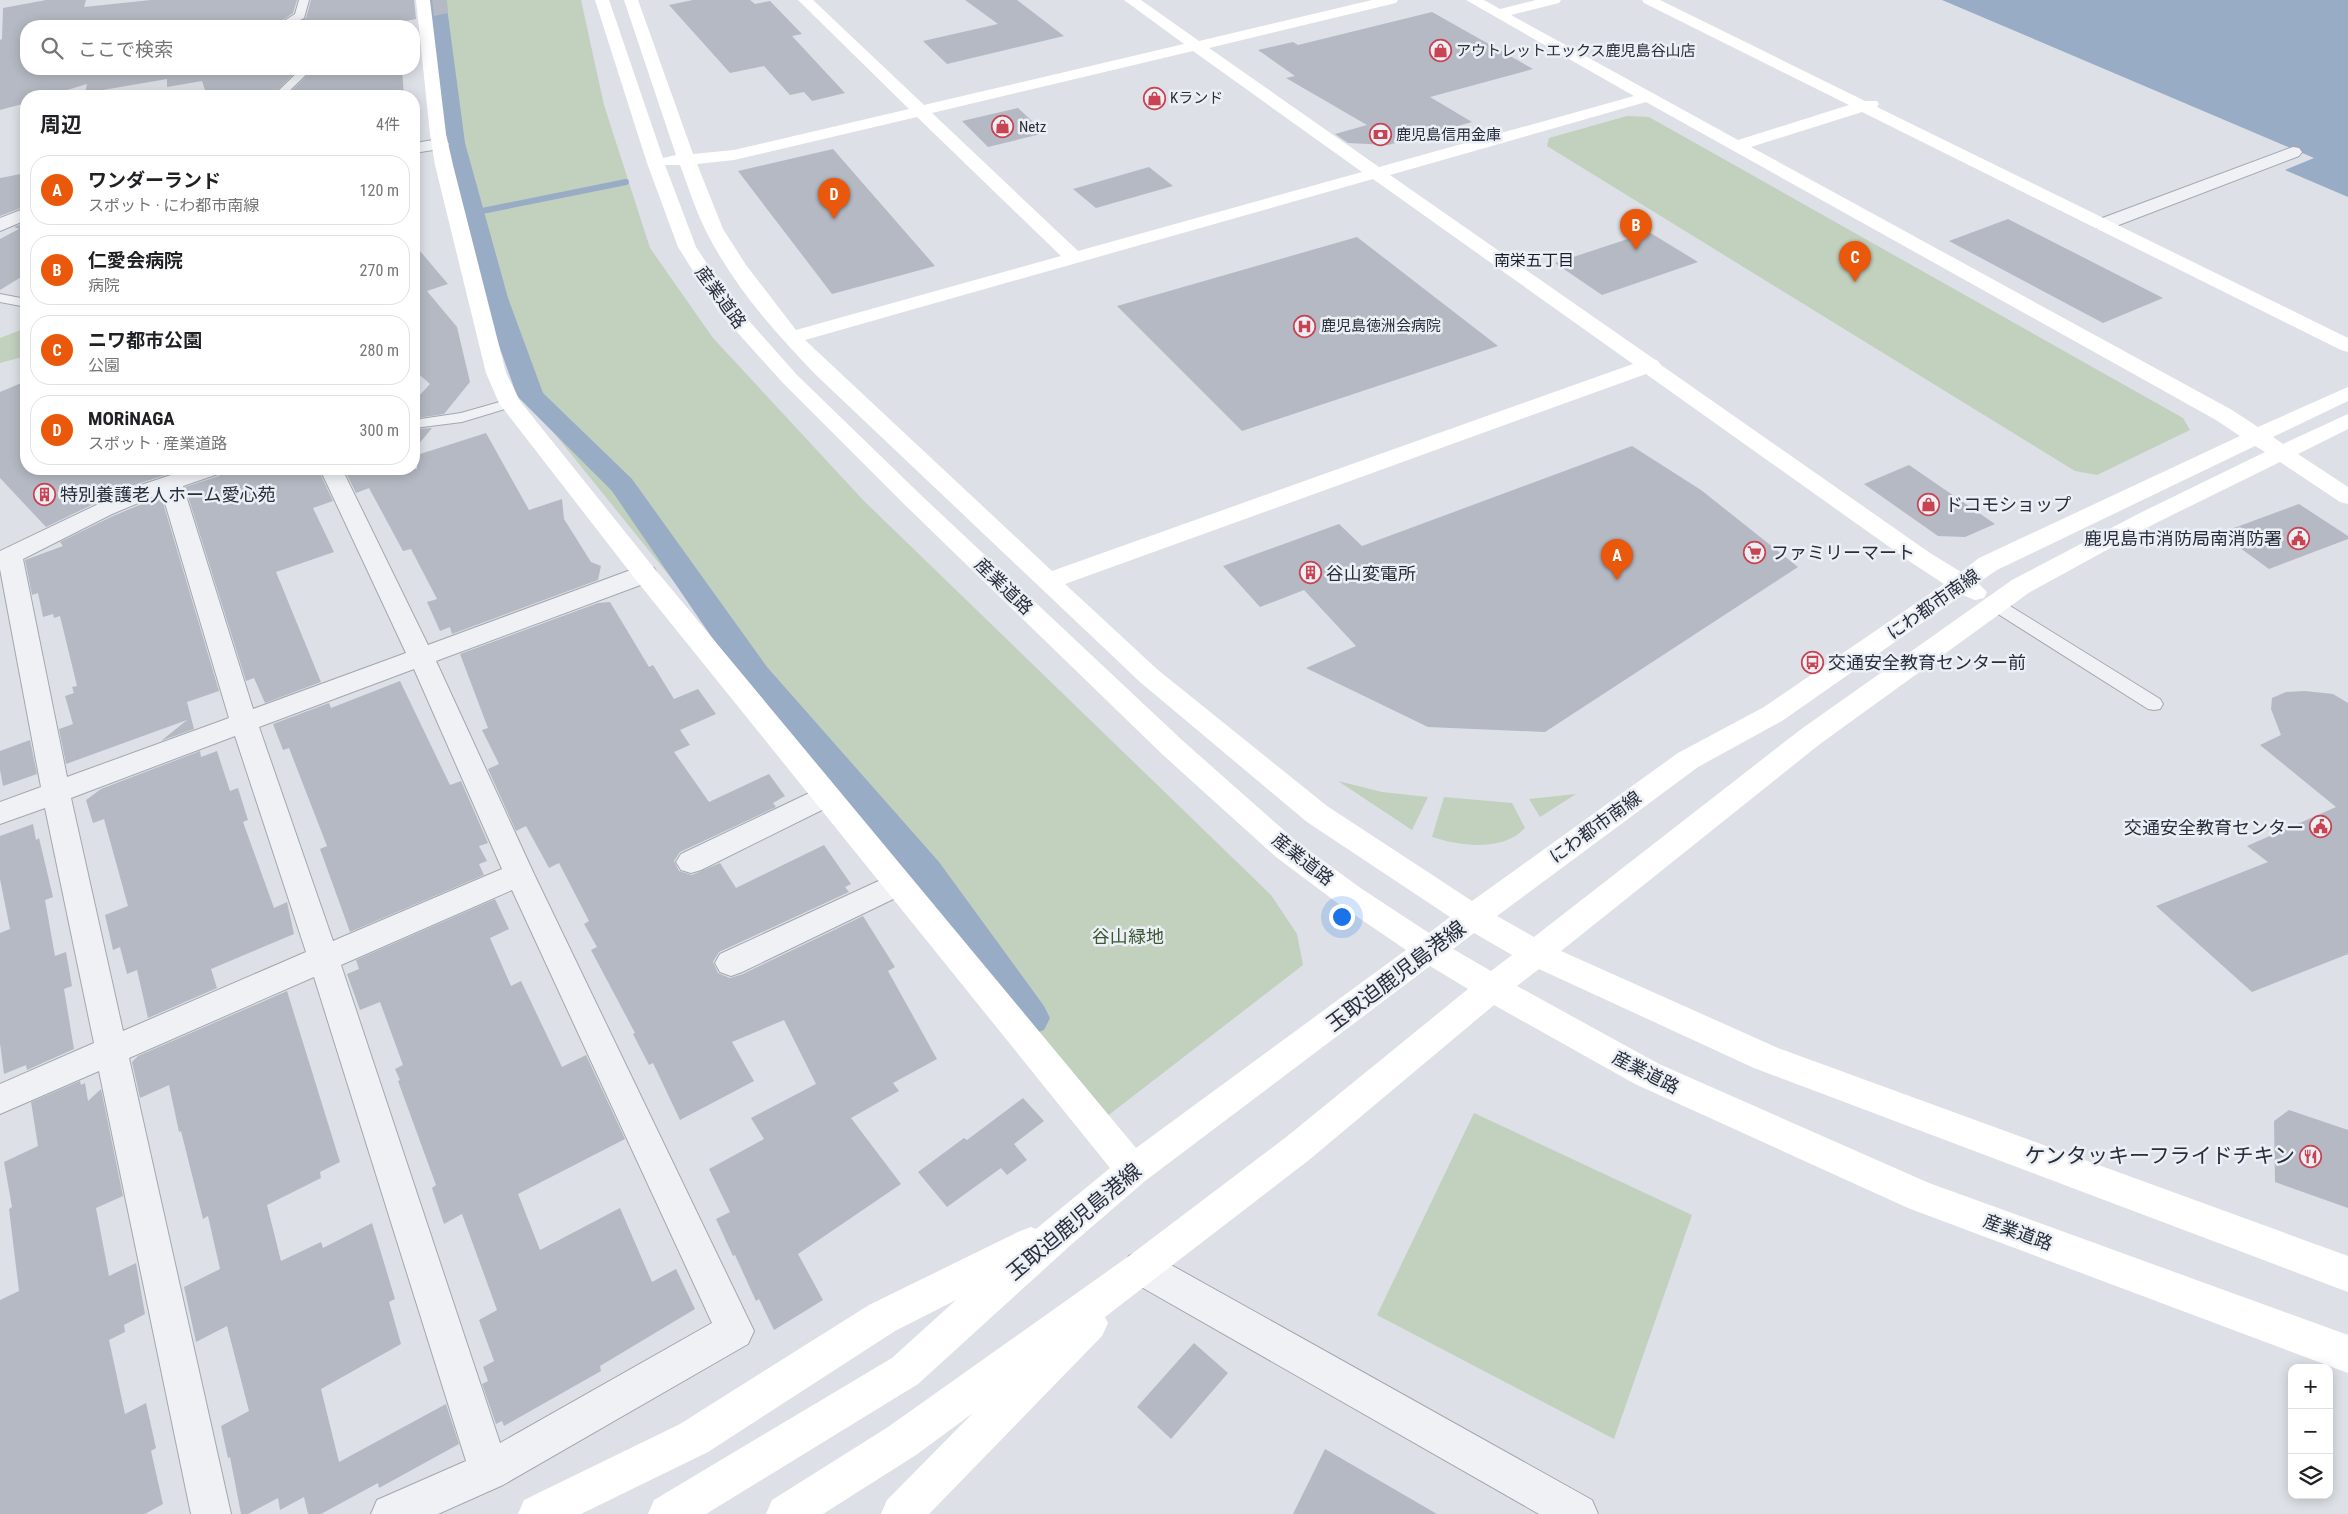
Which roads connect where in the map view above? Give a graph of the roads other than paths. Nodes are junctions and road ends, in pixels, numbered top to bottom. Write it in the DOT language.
graph roads {
  1 [pos="304,0"];
  2 [pos="423,0"];
  3 [pos="602,0"];
  4 [pos="631,0"];
  5 [pos="805,0"];
  6 [pos="1130,0"];
  7 [pos="1340,0"];
  8 [pos="1391,0"];
  9 [pos="1473,0"];
  10 [pos="1554,0"];
  11 [pos="1649,0"];
  12 [pos="1676,0"];
  13 [pos="1498,14"];
  14 [pos="293,20"];
  15 [pos="1191,42"];
  16 [pos="301,75"];
  17 [pos="284,90"];
  18 [pos="1648,97"];
  19 [pos="1882,100"];
  20 [pos="915,106"];
  21 [pos="1862,106"];
  22 [pos="440,144"];
  23 [pos="1736,146"];
  24 [pos="420,147"];
  25 [pos="2293,152"];
  26 [pos="686,158"];
  27 [pos="656,164"];
  28 [pos="1376,173"];
  29 [pos="20,216"];
  30 [pos="2122,217"];
  31 [pos="2104,224"];
  32 [pos="0,225"];
  33 [pos="1073,258"];
  34 [pos="2279,293"];
  35 [pos="0,298"];
  36 [pos="20,302"];
  37 [pos="791,338"];
  38 [pos="2348,346"];
  39 [pos="1651,365"];
  40 [pos="2348,392"];
  41 [pos="510,403"];
  42 [pos="2348,421"];
  43 [pos="420,424"];
  44 [pos="2256,435"];
  45 [pos="2283,453"];
  46 [pos="192,475"];
  47 [pos="334,475"];
  48 [pos="170,482"];
  49 [pos="2348,497"];
  50 [pos="5,559"];
  51 [pos="645,574"];
  52 [pos="1048,581"];
  53 [pos="1962,584"];
  54 [pos="1996,605"];
  55 [pos="422,657"];
  56 [pos="2154,704"];
  57 [pos="244,723"];
  58 [pos="56,793"];
  59 [pos="826,796"];
  60 [pos="0,814"];
  61 [pos="691,862"];
  62 [pos="519,874"];
  63 [pos="898,884"];
  64 [pos="1473,917"];
  65 [pos="1430,950"];
  66 [pos="1536,954"];
  67 [pos="324,959"];
  68 [pos="731,963"];
  69 [pos="1492,988"];
  70 [pos="111,1051"];
  71 [pos="0,1099"];
  72 [pos="1133,1170"];
  73 [pos="1060,1231"];
  74 [pos="1142,1268"];
  75 [pos="2348,1274"];
  76 [pos="2348,1354"];
  77 [pos="489,1471"];
  78 [pos="211,1514"];
  79 [pos="391,1514"];
  80 [pos="538,1514"];
  81 [pos="668,1514"];
  82 [pos="786,1514"];
  83 [pos="901,1514"];
  84 [pos="1578,1514"];
  1 -- 14 [label="lane"];
  2 -- 22 [label="street"];
  3 -- 27 [label="street, 産業道路"];
  4 -- 26 [label="street, 産業道路"];
  5 -- 20 [label="street"];
  6 -- 15 [label="street"];
  7 -- 15 [label="street"];
  8 -- 15 [label="street"];
  9 -- 13 [label="street"];
  10 -- 13 [label="street"];
  11 -- 21 [label="street"];
  12 -- 19 [label="street"];
  13 -- 18 [label="street"];
  15 -- 20 [label="street"];
  15 -- 28 [label="street"];
  16 -- 17 [label="lane"];
  18 -- 23 [label="street"];
  18 -- 28 [label="street"];
  19 -- 21 [label="street"];
  19 -- 30 [label="street"];
  20 -- 26 [label="street"];
  20 -- 33 [label="street"];
  21 -- 23 [label="street"];
  21 -- 31 [label="street"];
  22 -- 24 [label="street"];
  22 -- 41 [label="street"];
  23 -- 44 [label="street"];
  25 -- 30 [label="street"];
  26 -- 27 [label="street"];
  26 -- 37 [label="street, 産業道路"];
  27 -- 65 [label="street, 産業道路"];
  28 -- 33 [label="street"];
  28 -- 39 [label="street"];
  29 -- 32 [label="street"];
  30 -- 31 [label="street"];
  30 -- 34 [label="street"];
  31 -- 38 [label="street"];
  33 -- 37 [label="street"];
  35 -- 36 [label="lane"];
  37 -- 52 [label="street, 産業道路"];
  39 -- 52 [label="street"];
  39 -- 53 [label="street"];
  40 -- 44 [label="street, にわ都市南線"];
  41 -- 43 [label="lane"];
  41 -- 51 [label="street"];
  42 -- 45 [label="street, にわ都市南線"];
  44 -- 45 [label="street"];
  44 -- 53 [label="street, にわ都市南線"];
  45 -- 49 [label="street"];
  45 -- 54 [label="street, にわ都市南線"];
  46 -- 48 [label="street"];
  47 -- 55 [label="street"];
  48 -- 50 [label="street"];
  48 -- 57 [label="street"];
  50 -- 58 [label="street"];
  51 -- 55 [label="street"];
  51 -- 59 [label="street"];
  52 -- 64 [label="street, 産業道路"];
  53 -- 54 [label="street"];
  53 -- 64 [label="street, にわ都市南線"];
  54 -- 56 [label="lane"];
  54 -- 66 [label="street, にわ都市南線"];
  55 -- 57 [label="street"];
  55 -- 62 [label="street"];
  57 -- 58 [label="street"];
  57 -- 67 [label="street"];
  58 -- 60 [label="street"];
  58 -- 70 [label="street"];
  59 -- 61 [label="street"];
  59 -- 63 [label="street"];
  62 -- 67 [label="street"];
  62 -- 77 [label="street"];
  63 -- 68 [label="street"];
  63 -- 72 [label="street"];
  64 -- 65 [label="street, 玉取迫鹿児島港線"];
  64 -- 66 [label="street, 産業道路"];
  65 -- 69 [label="street, 産業道路"];
  65 -- 72 [label="street, 玉取迫鹿児島港線"];
  66 -- 69 [label="street"];
  66 -- 75 [label="street, 産業道路"];
  67 -- 70 [label="street"];
  67 -- 77 [label="street"];
  69 -- 74 [label="street"];
  69 -- 76 [label="street, 産業道路"];
  70 -- 71 [label="street"];
  70 -- 78 [label="street"];
  72 -- 73 [label="street, 玉取迫鹿児島港線"];
  73 -- 80 [label="street"];
  73 -- 81 [label="street, 玉取迫鹿児島港線"];
  74 -- 82 [label="street"];
  74 -- 83 [label="street"];
  74 -- 84 [label="street"];
  77 -- 79 [label="street"];
}
